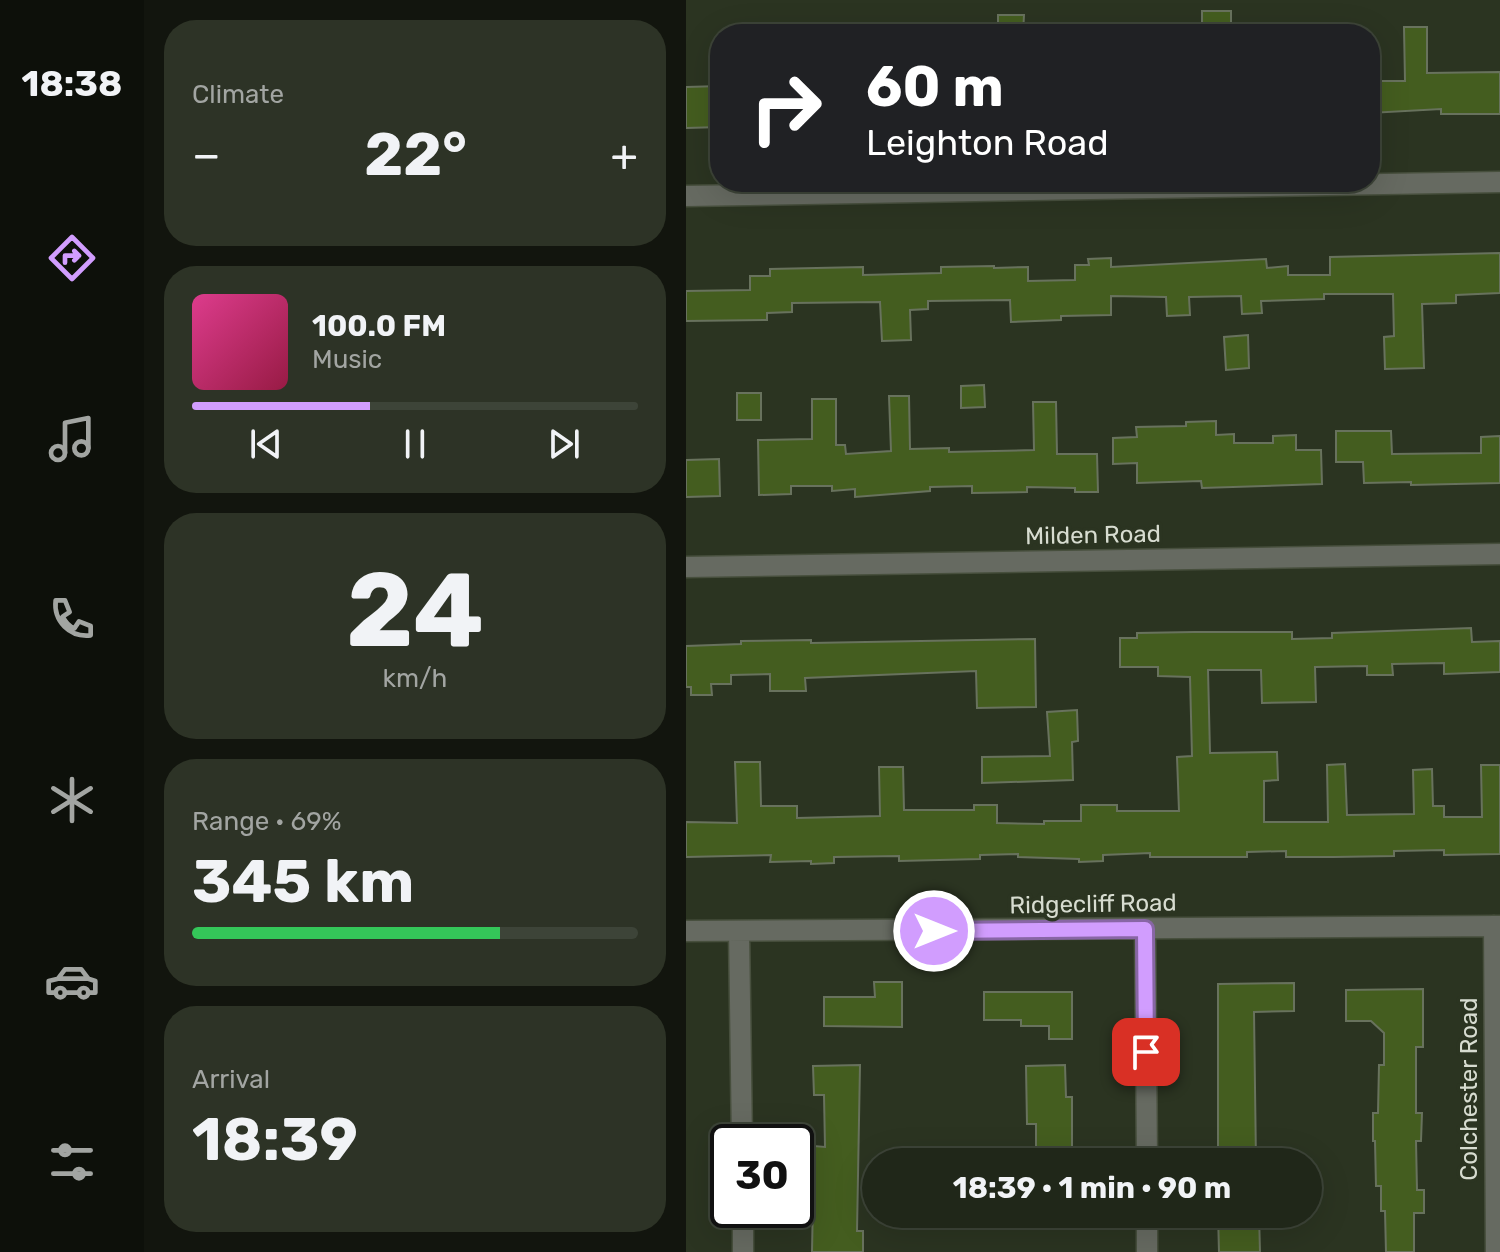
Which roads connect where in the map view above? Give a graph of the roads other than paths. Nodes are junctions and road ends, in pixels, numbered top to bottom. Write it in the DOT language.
graph roads {
  1 [pos="1500,182"];
  2 [pos="1380,184"];
  3 [pos="919,192"];
  4 [pos="686,196"];
  5 [pos="1500,554"];
  6 [pos="686,567"];
  7 [pos="1497,926"];
  8 [pos="1145,929"];
  9 [pos="686,931"];
  10 [pos="739,931"];
  11 [pos="742,1124"];
  12 [pos="1147,1148"];
  13 [pos="743,1228"];
  14 [pos="1147,1228"];
  15 [pos="743,1252"];
  16 [pos="1147,1252"];
  17 [pos="1496,1252"];
  1 -- 2 [label="street"];
  3 -- 4 [label="street"];
  5 -- 6 [label="street, Milden Road"];
  7 -- 8 [label="street, Ridgecliff Road"];
  7 -- 17 [label="street, Colchester Road"];
  8 -- 10 [label="street, Ridgecliff Road"];
  8 -- 12 [label="street"];
  9 -- 10 [label="street, Ridgecliff Road"];
  10 -- 11 [label="street"];
  13 -- 15 [label="street"];
  14 -- 16 [label="street"];
}
